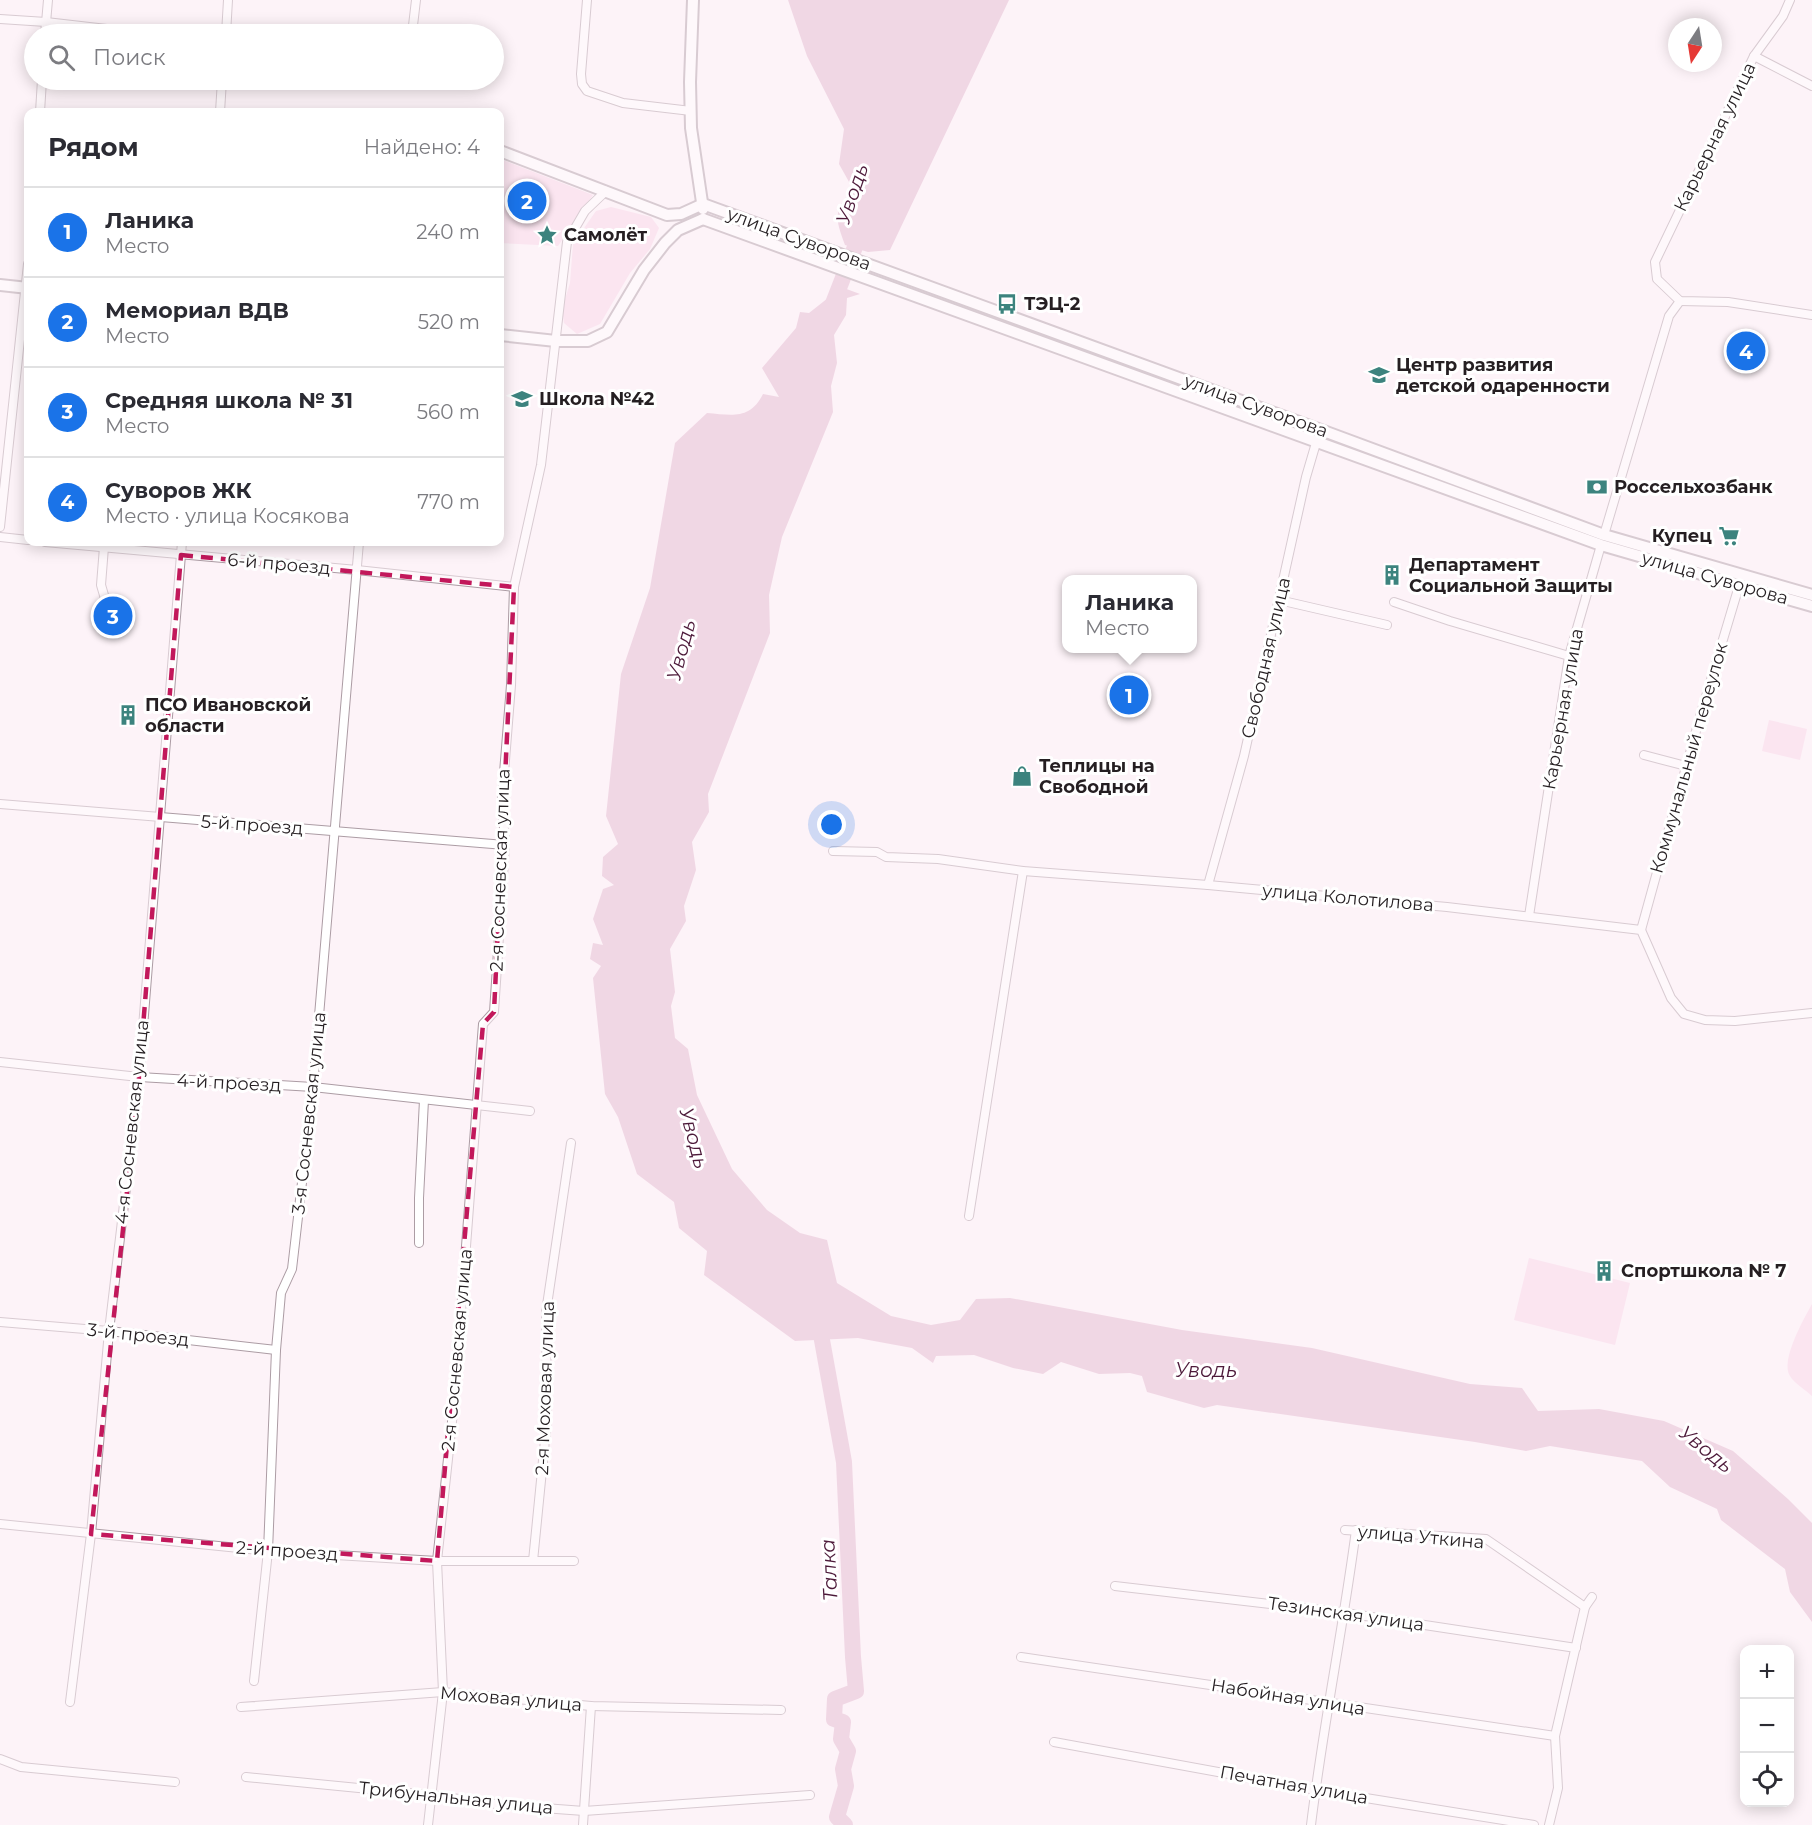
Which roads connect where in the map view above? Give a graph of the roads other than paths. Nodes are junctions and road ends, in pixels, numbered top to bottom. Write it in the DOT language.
graph roads {
  1 [pos="48,0"];
  2 [pos="228,0"];
  3 [pos="416,0"];
  4 [pos="587,0"];
  5 [pos="693,0"];
  6 [pos="1790,0"];
  7 [pos="0,19"];
  8 [pos="46,21"];
  9 [pos="46,24"];
  10 [pos="70,24"];
  11 [pos="227,24"];
  12 [pos="413,24"];
  13 [pos="1754,56"];
  14 [pos="1812,86"];
  15 [pos="41,90"];
  16 [pos="221,90"];
  17 [pos="40,108"];
  18 [pos="220,108"];
  19 [pos="690,111"];
  20 [pos="504,153"];
  21 [pos="606,191"];
  22 [pos="703,204"];
  23 [pos="703,219"];
  24 [pos="0,285"];
  25 [pos="24,288"];
  26 [pos="1680,302"];
  27 [pos="1812,315"];
  28 [pos="24,322"];
  29 [pos="1047,330"];
  30 [pos="504,334"];
  31 [pos="556,341"];
  32 [pos="1042,343"];
  33 [pos="1321,429"];
  34 [pos="1316,443"];
  35 [pos="0,527"];
  36 [pos="0,537"];
  37 [pos="24,540"];
  38 [pos="1603,540"];
  39 [pos="92,546"];
  40 [pos="182,546"];
  41 [pos="359,546"];
  42 [pos="104,547"];
  43 [pos="181,555"];
  44 [pos="357,570"];
  45 [pos="1739,586"];
  46 [pos="514,587"];
  47 [pos="1812,595"];
  48 [pos="1279,600"];
  49 [pos="106,602"];
  50 [pos="1394,602"];
  51 [pos="1812,606"];
  52 [pos="1387,625"];
  53 [pos="1569,656"];
  54 [pos="1644,755"];
  55 [pos="1686,766"];
  56 [pos="0,804"];
  57 [pos="160,818"];
  58 [pos="335,831"];
  59 [pos="505,845"];
  60 [pos="833,851"];
  61 [pos="1023,871"];
  62 [pos="1208,885"];
  63 [pos="1529,916"];
  64 [pos="1641,930"];
  65 [pos="1812,1013"];
  66 [pos="0,1062"];
  67 [pos="139,1077"];
  68 [pos="313,1088"];
  69 [pos="424,1100"];
  70 [pos="477,1106"];
  71 [pos="530,1110"];
  72 [pos="571,1143"];
  73 [pos="969,1216"];
  74 [pos="419,1244"];
  75 [pos="0,1322"];
  76 [pos="109,1331"];
  77 [pos="276,1350"];
  78 [pos="0,1524"];
  79 [pos="1345,1530"];
  80 [pos="1356,1530"];
  81 [pos="91,1534"];
  82 [pos="268,1551"];
  83 [pos="437,1561"];
  84 [pos="533,1561"];
  85 [pos="574,1561"];
  86 [pos="1115,1586"];
  87 [pos="1592,1597"];
  88 [pos="1585,1607"];
  89 [pos="1345,1612"];
  90 [pos="1576,1648"];
  91 [pos="1021,1657"];
  92 [pos="254,1681"];
  93 [pos="443,1692"];
  94 [pos="70,1702"];
  95 [pos="1328,1703"];
  96 [pos="591,1706"];
  97 [pos="241,1707"];
  98 [pos="781,1710"];
  99 [pos="1555,1736"];
  100 [pos="1054,1742"];
  101 [pos="0,1759"];
  102 [pos="246,1777"];
  103 [pos="175,1782"];
  104 [pos="1316,1790"];
  105 [pos="810,1794"];
  106 [pos="430,1795"];
  107 [pos="585,1811"];
  108 [pos="428,1825"];
  109 [pos="583,1825"];
  110 [pos="1311,1825"];
  111 [pos="1534,1825"];
  112 [pos="1548,1825"];
  1 -- 8 [label="street"];
  2 -- 11 [label="street"];
  3 -- 12 [label="street"];
  4 -- 19 [label="street"];
  5 -- 19 [label="main road"];
  6 -- 13 [label="street, Карьерная улица"];
  7 -- 8 [label="street"];
  8 -- 9 [label="street"];
  8 -- 10 [label="street"];
  13 -- 14 [label="street"];
  13 -- 26 [label="street, Карьерная улица"];
  15 -- 17 [label="street"];
  16 -- 18 [label="street"];
  19 -- 22 [label="main road"];
  20 -- 21 [label="main road"];
  21 -- 22 [label="main road"];
  21 -- 31 [label="street, 2-я Сосневская улица"];
  22 -- 23 [label="main road"];
  22 -- 29 [label="main road, улица Суворова"];
  23 -- 31 [label="main road"];
  23 -- 32 [label="main road, улица Суворова"];
  24 -- 25 [label="main road"];
  26 -- 27 [label="street"];
  26 -- 38 [label="street, Карьерная улица"];
  28 -- 35 [label="street"];
  29 -- 32 [label="main road"];
  29 -- 33 [label="main road, улица Суворова"];
  30 -- 31 [label="main road"];
  31 -- 46 [label="street, 2-я Сосневская улица"];
  32 -- 34 [label="main road, улица Суворова"];
  33 -- 34 [label="main road, Свободная улица"];
  33 -- 38 [label="main road, улица Суворова"];
  34 -- 38 [label="main road, улица Суворова"];
  34 -- 48 [label="street, Свободная улица"];
  36 -- 37 [label="street"];
  38 -- 45 [label="main road, улица Суворова"];
  38 -- 47 [label="main road, улица Суворова"];
  38 -- 53 [label="street, Карьерная улица"];
  39 -- 42 [label="street, 6-й проезд"];
  40 -- 43 [label="street, 4-я Сосневская улица"];
  41 -- 44 [label="street, 3-я Сосневская улица"];
  42 -- 43 [label="street, 6-й проезд"];
  42 -- 49 [label="street"];
  43 -- 44 [label="street, 6-й проезд"];
  43 -- 57 [label="street, 4-я Сосневская улица"];
  44 -- 46 [label="street, 6-й проезд"];
  44 -- 58 [label="street, 3-я Сосневская улица"];
  45 -- 51 [label="main road, улица Суворова"];
  45 -- 55 [label="street, Коммунальный переулок"];
  46 -- 59 [label="street, 2-я Сосневская улица"];
  48 -- 52 [label="street"];
  48 -- 62 [label="street, Свободная улица"];
  50 -- 53 [label="street"];
  53 -- 63 [label="street, Карьерная улица"];
  54 -- 55 [label="street"];
  55 -- 64 [label="street, Коммунальный переулок"];
  56 -- 57 [label="street, 5-й проезд"];
  57 -- 58 [label="street, 5-й проезд"];
  57 -- 67 [label="street, 4-я Сосневская улица"];
  58 -- 59 [label="street, 5-й проезд"];
  58 -- 68 [label="street, 3-я Сосневская улица"];
  59 -- 70 [label="street, 2-я Сосневская улица"];
  60 -- 61 [label="street, улица Колотилова"];
  61 -- 62 [label="street, улица Колотилова"];
  61 -- 73 [label="street"];
  62 -- 63 [label="street, улица Колотилова"];
  63 -- 64 [label="street, улица Колотилова"];
  64 -- 65 [label="street"];
  66 -- 67 [label="street, 4-й проезд"];
  67 -- 68 [label="street, 4-й проезд"];
  67 -- 76 [label="street, 4-я Сосневская улица"];
  68 -- 69 [label="street, 4-й проезд"];
  68 -- 77 [label="street, 3-я Сосневская улица"];
  69 -- 70 [label="street, 4-й проезд"];
  69 -- 74 [label="street"];
  70 -- 71 [label="street, 4-й проезд"];
  70 -- 83 [label="street, 2-я Сосневская улица"];
  72 -- 84 [label="street, 2-я Моховая улица"];
  75 -- 76 [label="street, 3-й проезд"];
  76 -- 77 [label="street, 3-й проезд"];
  76 -- 81 [label="street, 4-я Сосневская улица"];
  77 -- 82 [label="street, 3-я Сосневская улица"];
  78 -- 81 [label="street, 2-й проезд"];
  79 -- 80 [label="street, улица Уткина"];
  80 -- 88 [label="street, улица Уткина"];
  80 -- 89 [label="street"];
  81 -- 82 [label="street, 2-й проезд"];
  81 -- 94 [label="street, 4-я Сосневская улица"];
  82 -- 83 [label="street, 2-й проезд"];
  82 -- 92 [label="street, 3-я Сосневская улица"];
  83 -- 84 [label="street, 2-й проезд"];
  83 -- 93 [label="street, 2-я Сосневская улица"];
  84 -- 85 [label="street, 2-й проезд"];
  86 -- 89 [label="street, Тезинская улица"];
  87 -- 88 [label="street"];
  88 -- 90 [label="street"];
  89 -- 90 [label="street, Тезинская улица"];
  89 -- 95 [label="street"];
  90 -- 99 [label="street"];
  91 -- 95 [label="street, Набойная улица"];
  93 -- 96 [label="street, Моховая улица"];
  93 -- 97 [label="street, Моховая улица"];
  93 -- 106 [label="street, 2-я Сосневская улица"];
  95 -- 99 [label="street, Набойная улица"];
  95 -- 104 [label="street"];
  96 -- 98 [label="street, Моховая улица"];
  96 -- 107 [label="street"];
  99 -- 112 [label="street"];
  100 -- 104 [label="street, Печатная улица"];
  101 -- 103 [label="street"];
  102 -- 106 [label="street, Трибунальная улица"];
  104 -- 110 [label="street"];
  104 -- 111 [label="street, Печатная улица"];
  105 -- 107 [label="street, Трибунальная улица"];
  106 -- 107 [label="street, Трибунальная улица"];
  106 -- 108 [label="street, 2-я Сосневская улица"];
  107 -- 109 [label="street"];
}
